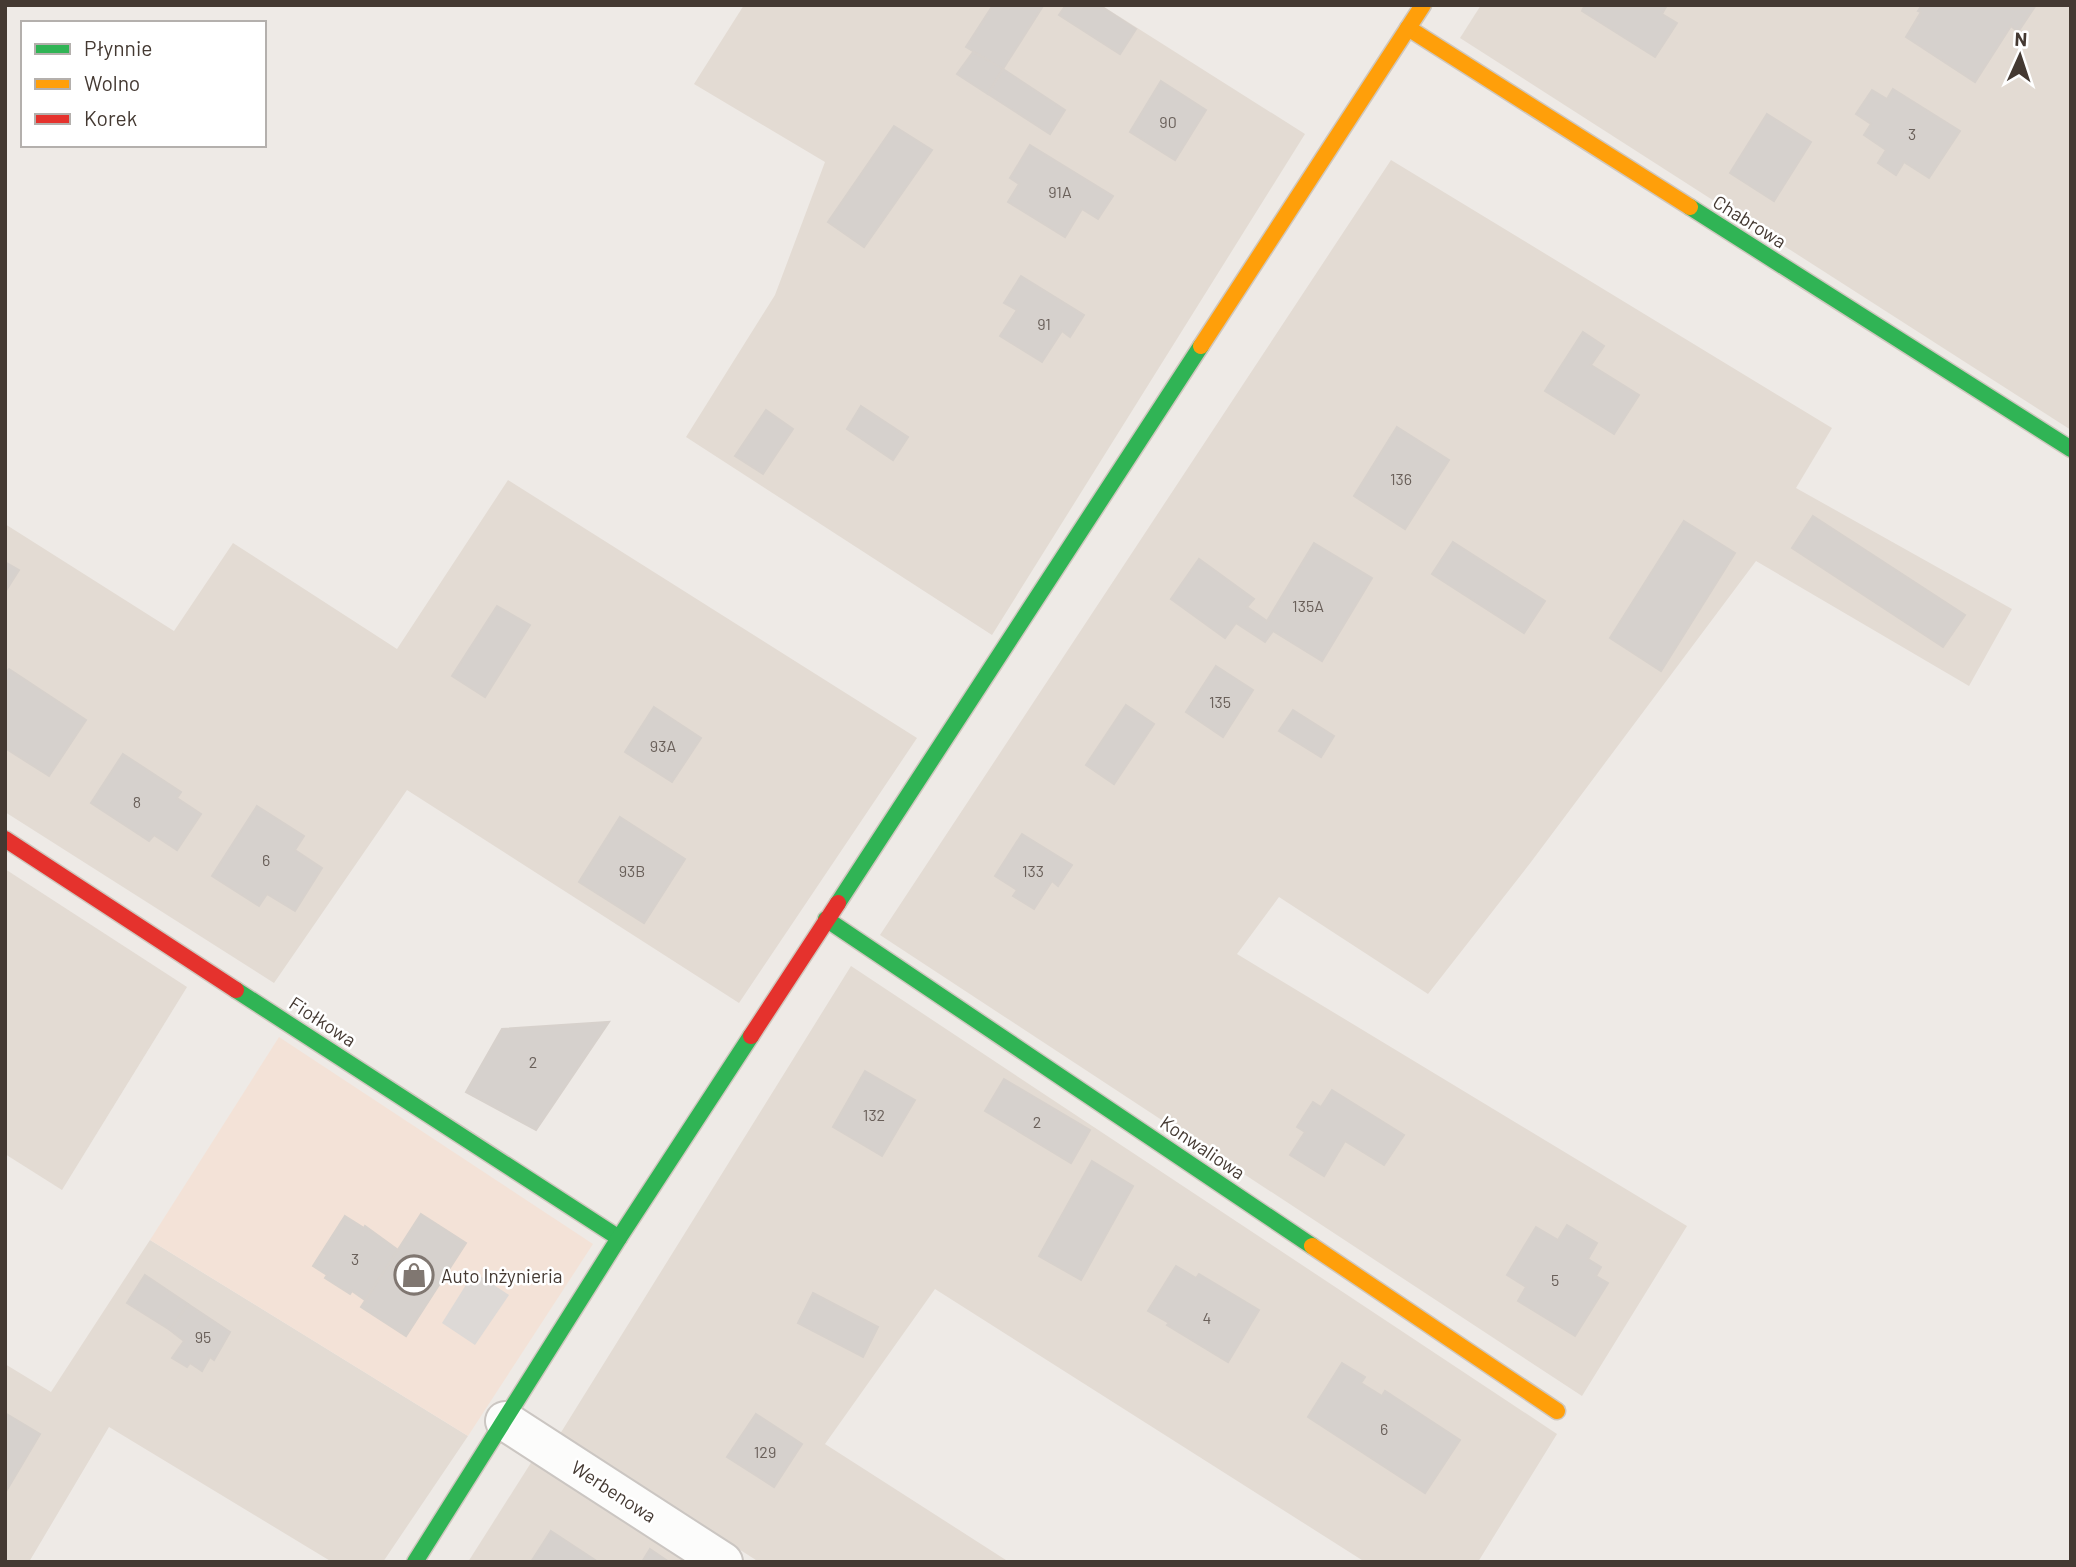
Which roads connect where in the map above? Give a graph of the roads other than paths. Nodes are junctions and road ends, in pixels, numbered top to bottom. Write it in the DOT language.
graph roads {
  1 [pos="1423,5"];
  2 [pos="1408,28"];
  3 [pos="2071,449"];
  4 [pos="5,839"];
  5 [pos="826,919"];
  6 [pos="619,1238"];
  7 [pos="1557,1410"];
  8 [pos="505,1421"];
  9 [pos="415,1562"];
  10 [pos="723,1562"];
  1 -- 2 [label="street"];
  2 -- 3 [label="street, Chabrowa"];
  2 -- 5 [label="street"];
  4 -- 6 [label="street, Fiołkowa"];
  5 -- 6 [label="street"];
  5 -- 7 [label="street, Konwaliowa"];
  6 -- 8 [label="street"];
  8 -- 9 [label="street"];
  8 -- 10 [label="street, Werbenowa"];
}
